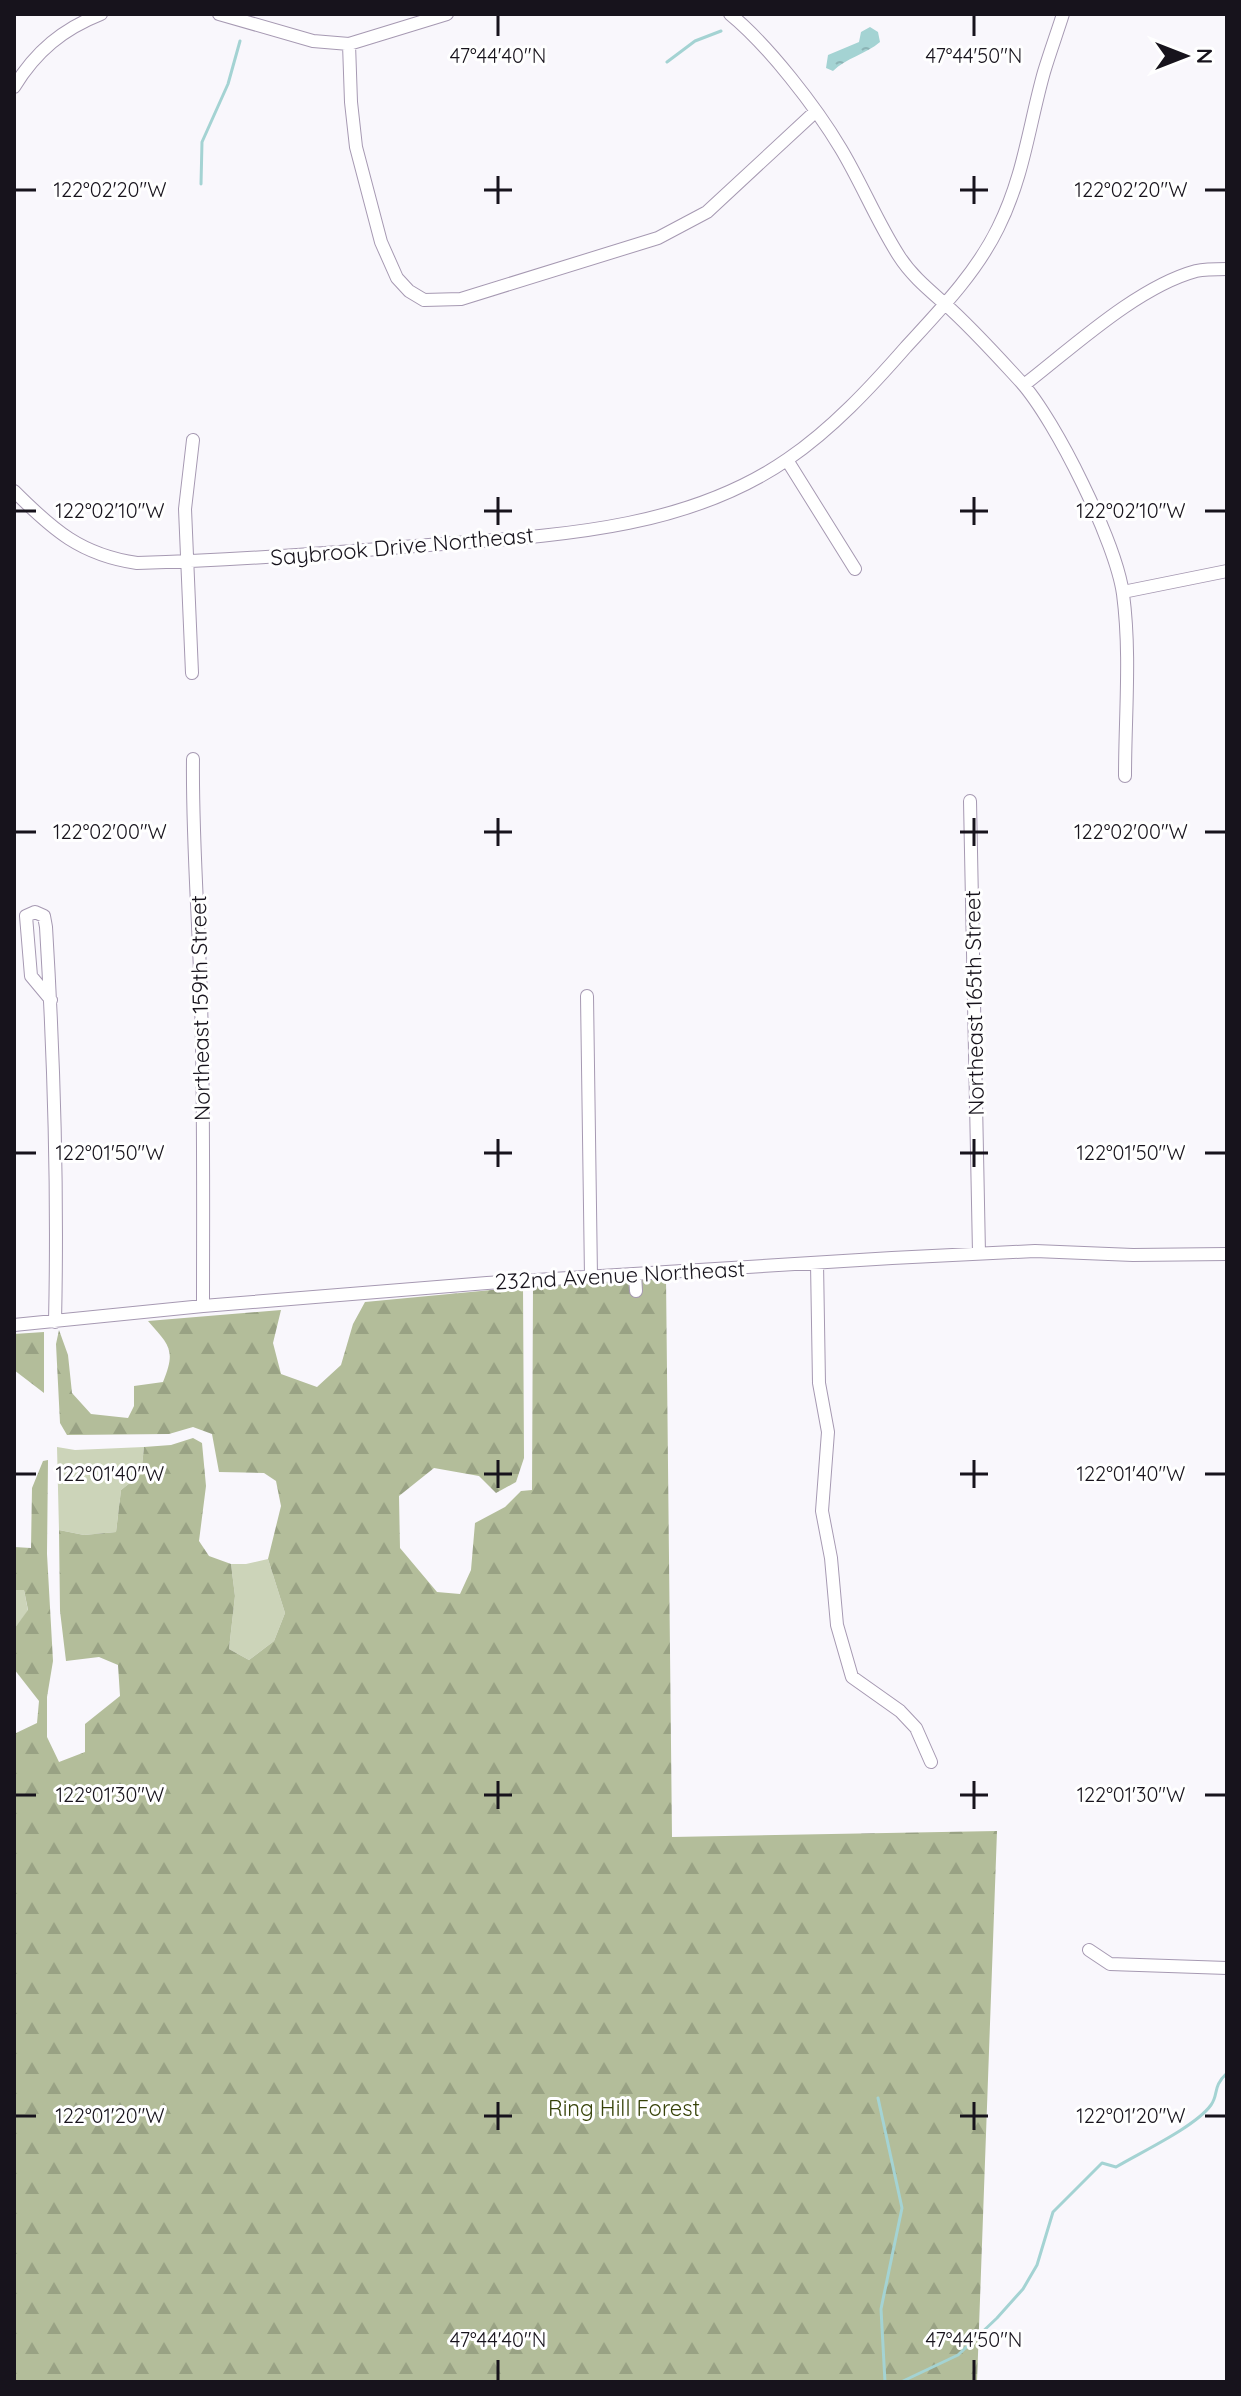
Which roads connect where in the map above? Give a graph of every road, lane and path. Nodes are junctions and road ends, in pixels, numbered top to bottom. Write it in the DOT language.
graph roads {
  1 [pos="101,14"];
  2 [pos="219,14"];
  3 [pos="447,14"];
  4 [pos="730,14"];
  5 [pos="1063,14"];
  6 [pos="349,44"];
  7 [pos="14,87"];
  8 [pos="816,111"];
  9 [pos="1227,269"];
  10 [pos="945,304"];
  11 [pos="1024,385"];
  12 [pos="193,440"];
  13 [pos="787,460"];
  14 [pos="14,491"];
  15 [pos="187,562"];
  16 [pos="855,569"];
  17 [pos="1227,571"];
  18 [pos="1123,592"];
  19 [pos="192,673"];
  20 [pos="193,759"];
  21 [pos="1125,776"];
  22 [pos="970,801"];
  23 [pos="587,996"];
  24 [pos="51,1000"];
  25 [pos="979,1253"];
  26 [pos="1227,1254"];
  27 [pos="817,1263"];
  28 [pos="635,1274"];
  29 [pos="591,1277"];
  30 [pos="636,1291"];
  31 [pos="203,1306"];
  32 [pos="55,1322"];
  33 [pos="14,1325"];
  34 [pos="931,1762"];
  35 [pos="1089,1950"];
  36 [pos="1227,1968"];
  1 -- 7 [label="street"];
  2 -- 6 [label="street"];
  3 -- 6 [label="street"];
  4 -- 8 [label="street"];
  5 -- 10 [label="street, Saybrook Drive Northeast"];
  6 -- 8 [label="street"];
  8 -- 10 [label="street"];
  9 -- 11 [label="street"];
  10 -- 11 [label="street"];
  10 -- 13 [label="street, Saybrook Drive Northeast"];
  11 -- 18 [label="street"];
  12 -- 15 [label="street"];
  13 -- 15 [label="street, Saybrook Drive Northeast"];
  13 -- 16 [label="street"];
  14 -- 15 [label="street, Saybrook Drive Northeast"];
  15 -- 19 [label="street"];
  17 -- 18 [label="street"];
  18 -- 21 [label="street"];
  20 -- 31 [label="street, Northeast 159th Street"];
  22 -- 25 [label="street, Northeast 165th Street"];
  23 -- 29 [label="street"];
  24 -- 24 [label="street"];
  24 -- 32 [label="street"];
  25 -- 26 [label="street, 232nd Avenue Northeast"];
  25 -- 27 [label="street, 232nd Avenue Northeast"];
  27 -- 28 [label="street, 232nd Avenue Northeast"];
  27 -- 34 [label="street"];
  28 -- 29 [label="street, 232nd Avenue Northeast"];
  28 -- 30 [label="street"];
  29 -- 31 [label="street, 232nd Avenue Northeast"];
  31 -- 32 [label="street, 232nd Avenue Northeast"];
  32 -- 33 [label="street, 232nd Avenue Northeast"];
  35 -- 36 [label="street"];
}
